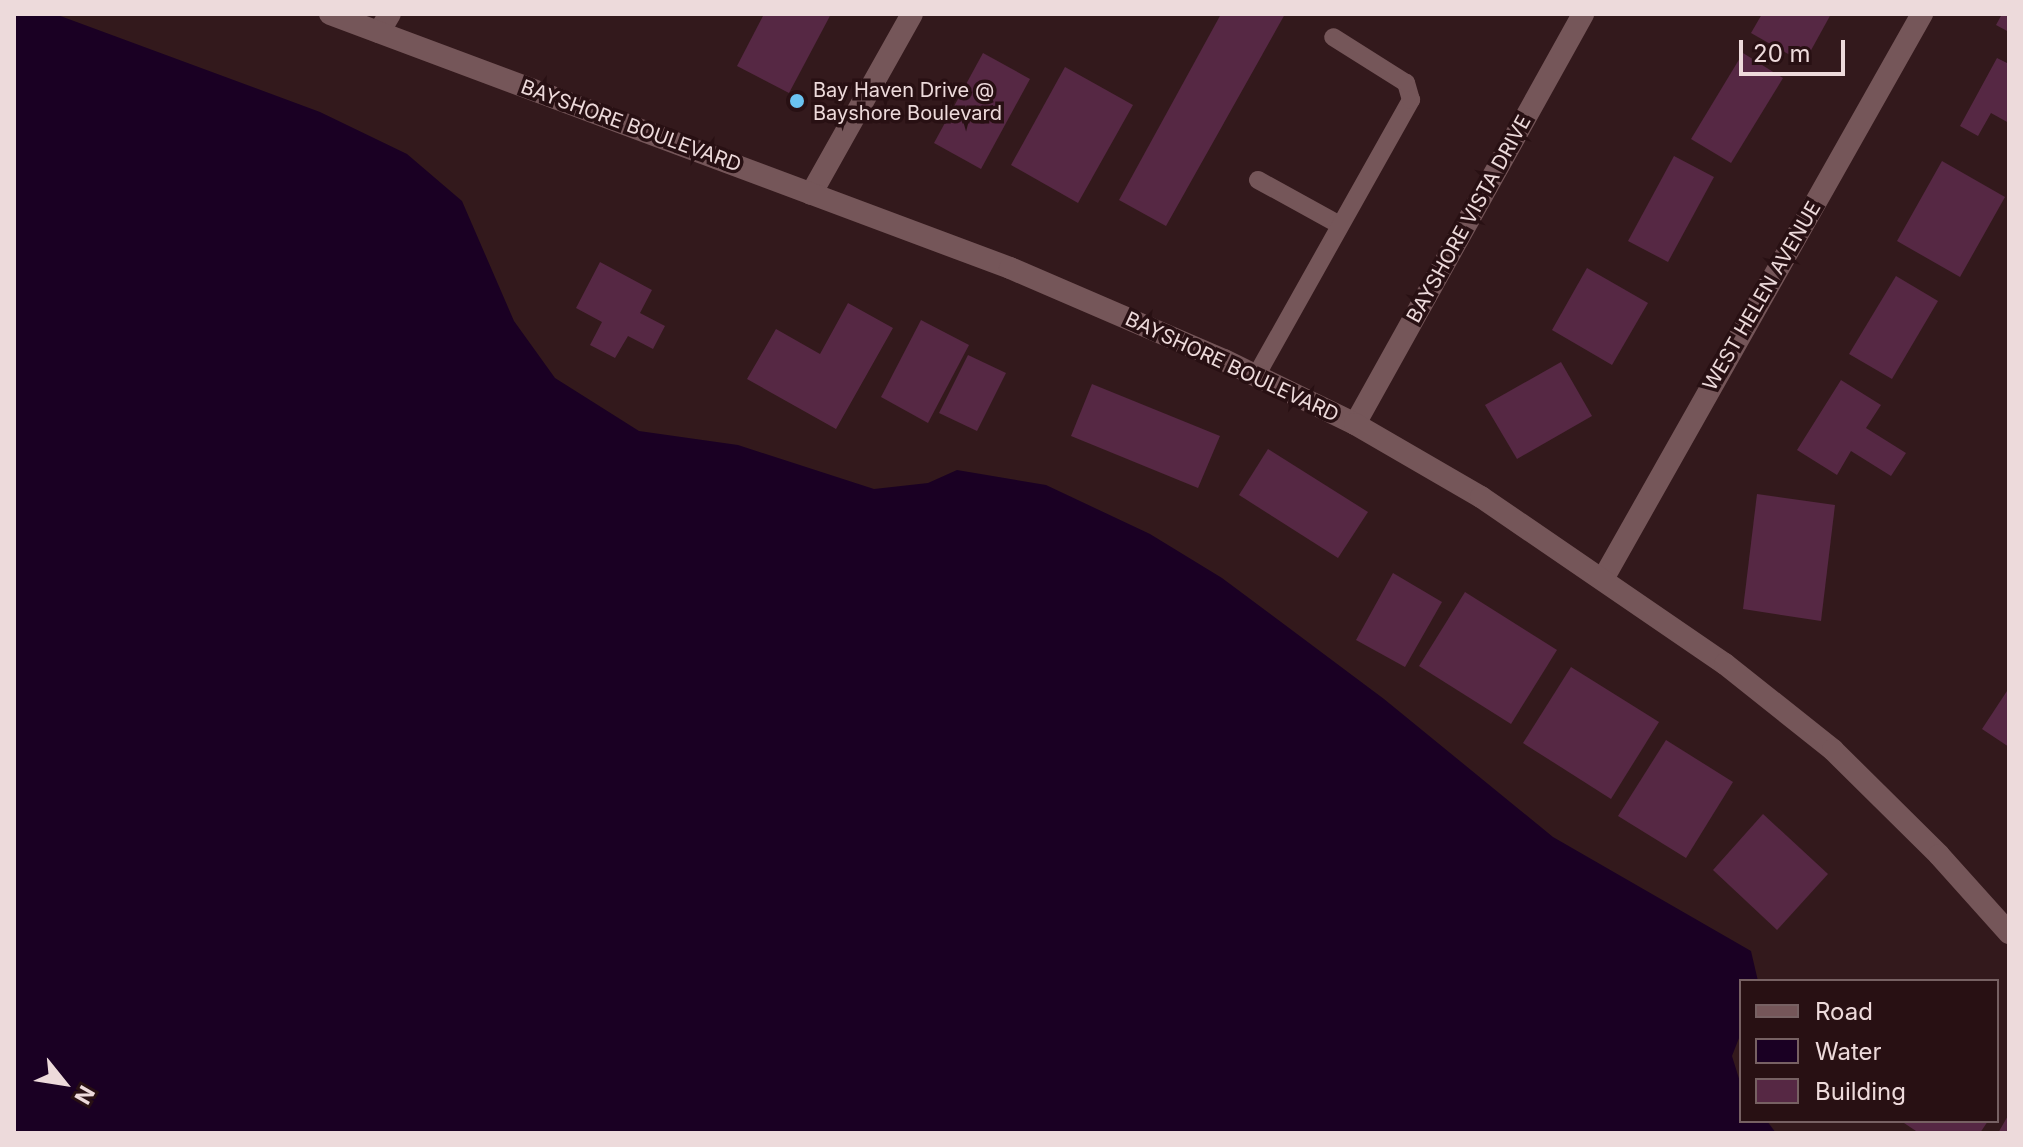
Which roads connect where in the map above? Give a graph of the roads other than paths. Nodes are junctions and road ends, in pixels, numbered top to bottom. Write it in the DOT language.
graph roads {
  1 [pos="330,14"];
  2 [pos="912,14"];
  3 [pos="1583,14"];
  4 [pos="1922,14"];
  5 [pos="385,23"];
  6 [pos="1333,37"];
  7 [pos="1258,180"];
  8 [pos="811,194"];
  9 [pos="1338,224"];
  10 [pos="1256,376"];
  11 [pos="1355,424"];
  12 [pos="1603,579"];
  13 [pos="2009,933"];
  1 -- 5 [label="street, BAYSHORE BOULEVARD"];
  2 -- 8 [label="street"];
  3 -- 11 [label="street, BAYSHORE VISTA DRIVE"];
  4 -- 12 [label="street, WEST HELEN AVENUE"];
  5 -- 8 [label="street, BAYSHORE BOULEVARD"];
  6 -- 9 [label="lane"];
  7 -- 9 [label="lane"];
  8 -- 10 [label="street, BAYSHORE BOULEVARD"];
  9 -- 10 [label="lane"];
  10 -- 11 [label="street, BAYSHORE BOULEVARD"];
  11 -- 12 [label="street, BAYSHORE BOULEVARD"];
  12 -- 13 [label="street, BAYSHORE BOULEVARD"];
}
